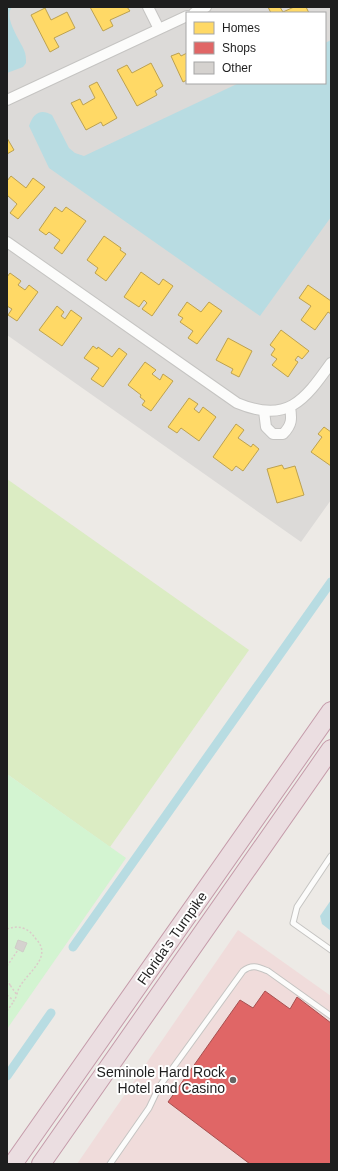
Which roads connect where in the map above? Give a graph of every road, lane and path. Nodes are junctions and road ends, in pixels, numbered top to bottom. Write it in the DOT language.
graph roads {
  1 [pos="148,7"];
  2 [pos="206,7"];
  3 [pos="196,12"];
  4 [pos="186,16"];
  5 [pos="159,29"];
  6 [pos="7,100"];
  7 [pos="7,242"];
  8 [pos="331,363"];
  9 [pos="290,407"];
  10 [pos="264,411"];
  11 [pos="331,711"];
  12 [pos="331,749"];
  13 [pos="331,856"];
  14 [pos="7,929"];
  15 [pos="18,950"];
  16 [pos="331,950"];
  17 [pos="7,966"];
  18 [pos="7,980"];
  19 [pos="7,984"];
  20 [pos="10,984"];
  21 [pos="7,995"];
  22 [pos="17,995"];
  23 [pos="14,1001"];
  24 [pos="7,1011"];
  25 [pos="331,1016"];
  26 [pos="131,1017"];
  27 [pos="14,1164"];
  28 [pos="40,1164"];
  29 [pos="110,1164"];
  1 -- 5 [label="street"];
  2 -- 3 [label="street"];
  4 -- 5 [label="street"];
  5 -- 6 [label="street"];
  7 -- 10 [label="street"];
  8 -- 9 [label="street"];
  9 -- 10 [label="street"];
  9 -- 10 [label="street"];
  11 -- 26 [label="highway, Florida's Turnpike"];
  12 -- 26 [label="highway, Florida's Turnpike"];
  13 -- 16 [label="lane"];
  14 -- 22 [label="path"];
  15 -- 17 [label="path"];
  18 -- 20 [label="path"];
  19 -- 20 [label="path"];
  20 -- 22 [label="path"];
  21 -- 23 [label="path"];
  22 -- 23 [label="path"];
  23 -- 24 [label="path"];
  25 -- 29 [label="lane"];
  26 -- 27 [label="highway, Florida's Turnpike"];
  26 -- 28 [label="highway, Florida's Turnpike"];
}
